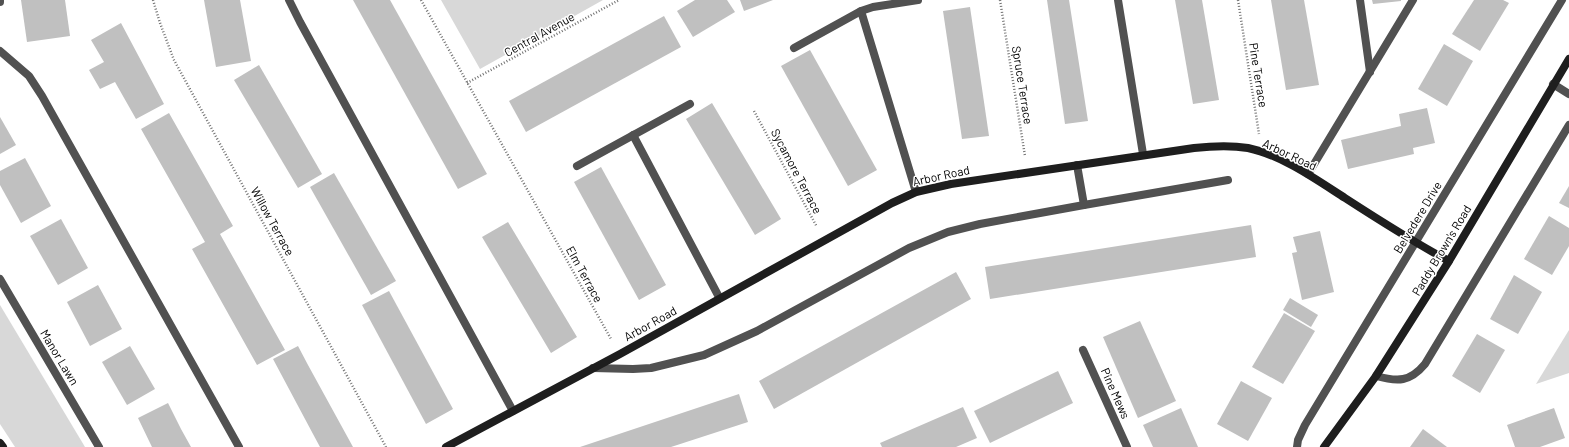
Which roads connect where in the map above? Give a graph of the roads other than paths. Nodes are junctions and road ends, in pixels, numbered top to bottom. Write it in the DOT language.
graph roads {
  1 [pos="289,0"];
  2 [pos="918,0"];
  3 [pos="1118,0"];
  4 [pos="1360,0"];
  5 [pos="1413,0"];
  6 [pos="1562,0"];
  7 [pos="861,11"];
  8 [pos="794,48"];
  9 [pos="0,51"];
  10 [pos="1569,59"];
  11 [pos="1370,72"];
  12 [pos="1553,84"];
  13 [pos="1569,94"];
  14 [pos="690,104"];
  15 [pos="1569,125"];
  16 [pos="633,135"];
  17 [pos="1143,154"];
  18 [pos="1077,165"];
  19 [pos="577,166"];
  20 [pos="1308,174"];
  21 [pos="1228,180"];
  22 [pos="916,192"];
  23 [pos="1084,205"];
  24 [pos="1415,243"];
  25 [pos="1449,261"];
  26 [pos="0,280"];
  27 [pos="720,297"];
  28 [pos="1083,350"];
  29 [pos="593,368"];
  30 [pos="1376,376"];
  31 [pos="513,411"];
  32 [pos="0,443"];
  33 [pos="3,447"];
  34 [pos="99,447"];
  35 [pos="239,447"];
  36 [pos="446,447"];
  37 [pos="1126,447"];
  38 [pos="1297,447"];
  39 [pos="1324,447"];
  1 -- 31 [label="street"];
  2 -- 7 [label="street"];
  3 -- 17 [label="street"];
  4 -- 11 [label="street"];
  5 -- 11 [label="street"];
  6 -- 24 [label="street, Belvedere Drive"];
  7 -- 8 [label="street"];
  7 -- 22 [label="street"];
  9 -- 35 [label="street"];
  10 -- 12 [label="street, Paddy Brown's Road"];
  11 -- 20 [label="street"];
  12 -- 13 [label="street"];
  12 -- 25 [label="street, Paddy Brown's Road"];
  14 -- 16 [label="street"];
  15 -- 30 [label="street"];
  16 -- 19 [label="street"];
  16 -- 27 [label="street"];
  17 -- 18 [label="street, Arbor Road"];
  17 -- 20 [label="street, Arbor Road"];
  18 -- 22 [label="street, Arbor Road"];
  18 -- 23 [label="street"];
  20 -- 24 [label="street, Arbor Road"];
  21 -- 23 [label="street"];
  22 -- 27 [label="street, Arbor Road"];
  23 -- 29 [label="street"];
  24 -- 25 [label="street, Arbor Road"];
  24 -- 38 [label="street, Belvedere Drive"];
  25 -- 30 [label="street, Paddy Brown's Road"];
  26 -- 34 [label="street, Manor Lawn"];
  27 -- 29 [label="street, Arbor Road"];
  28 -- 37 [label="street, Pine Mews"];
  29 -- 31 [label="street, Arbor Road"];
  30 -- 39 [label="street, Paddy Brown's Road"];
  31 -- 36 [label="street, Arbor Road"];
  32 -- 33 [label="street"];
}
